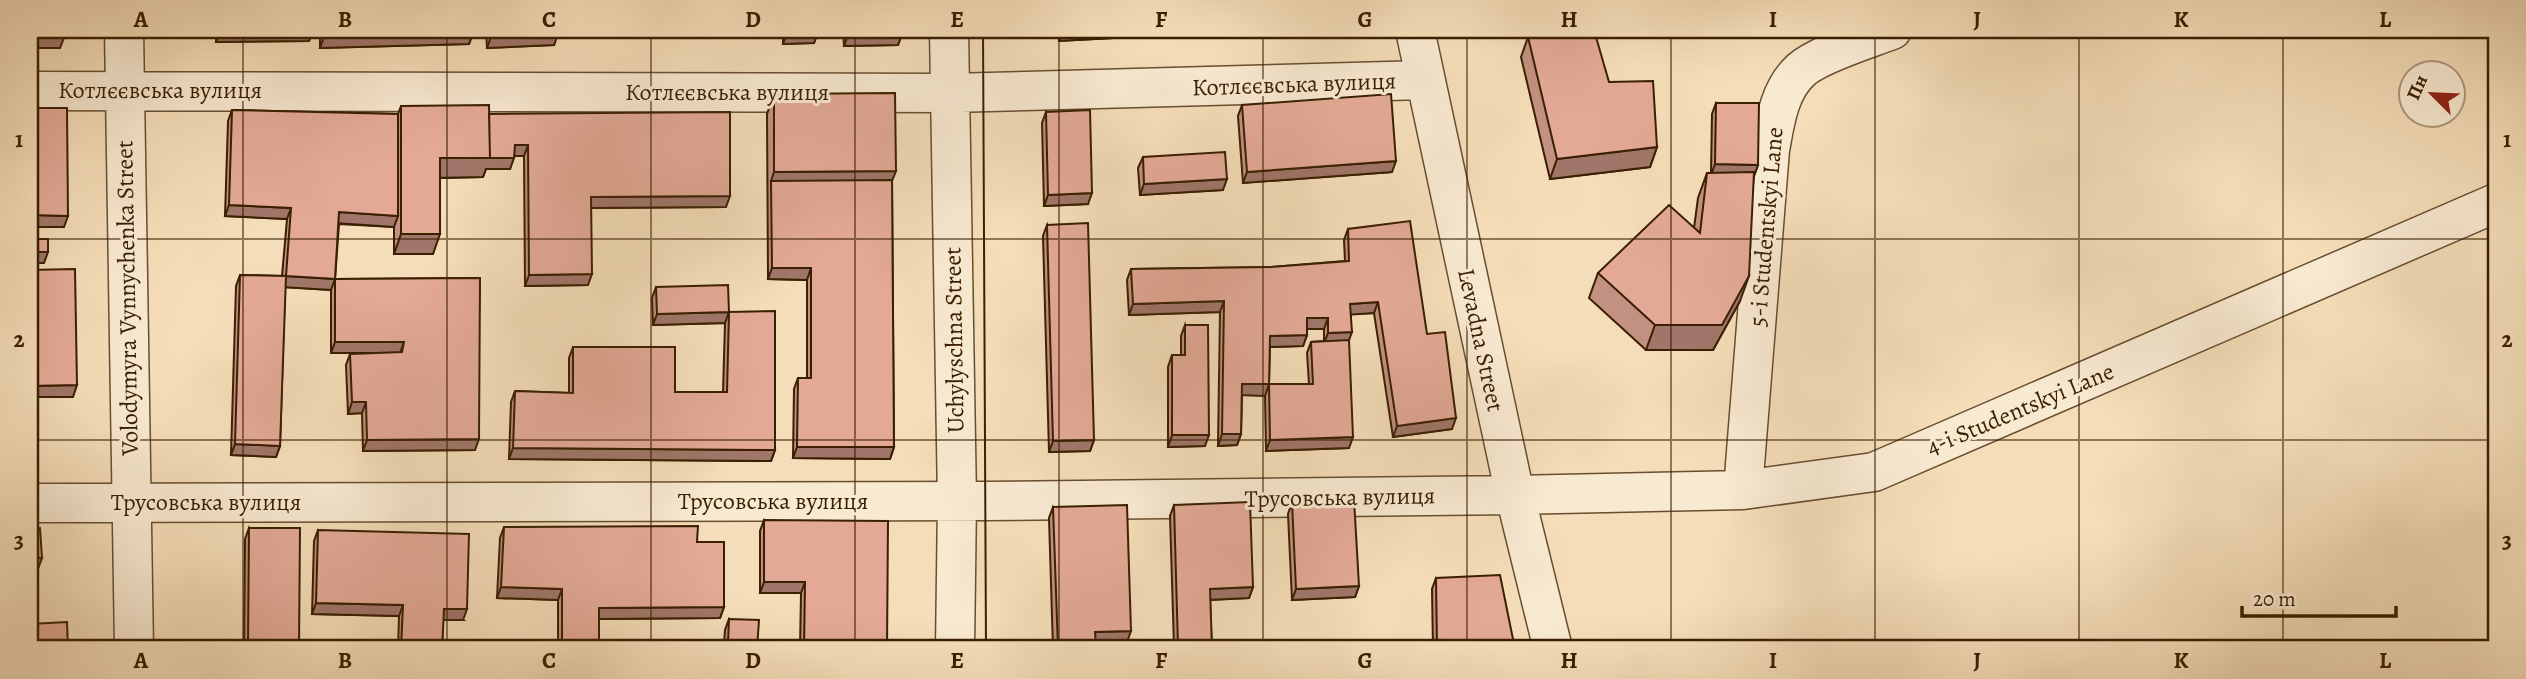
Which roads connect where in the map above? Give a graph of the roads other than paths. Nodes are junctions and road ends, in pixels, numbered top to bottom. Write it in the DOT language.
graph roads {
  1 [pos="124,30"];
  2 [pos="949,30"];
  3 [pos="1415,30"];
  4 [pos="1892,30"];
  5 [pos="1424,80"];
  6 [pos="124,90"];
  7 [pos="30,91"];
  8 [pos="950,93"];
  9 [pos="2496,203"];
  10 [pos="1743,490"];
  11 [pos="1515,495"];
  12 [pos="957,501"];
  13 [pos="130,502"];
  14 [pos="30,503"];
  15 [pos="134,649"];
  16 [pos="955,649"];
  17 [pos="1553,649"];
  1 -- 6 [label="street, Volodymyra Vynnychenka Street"];
  2 -- 8 [label="street, Uchylyschna Street"];
  3 -- 5 [label="street, Levadna Street"];
  4 -- 10 [label="street, 5-i Studentskyi Lane"];
  5 -- 8 [label="street, Котлєєвська вулиця"];
  5 -- 11 [label="street, Levadna Street"];
  6 -- 7 [label="street, Котлєєвська вулиця"];
  6 -- 8 [label="street, Котлєєвська вулиця"];
  6 -- 13 [label="street, Volodymyra Vynnychenka Street"];
  8 -- 12 [label="street, Uchylyschna Street"];
  9 -- 10 [label="street, 4-i Studentskyi Lane"];
  10 -- 11 [label="street, 4-i Studentskyi Lane"];
  11 -- 12 [label="street, Трусовська вулиця"];
  11 -- 17 [label="street, Levadna Street"];
  12 -- 13 [label="street, Трусовська вулиця"];
  12 -- 16 [label="street, Uchylyschna Street"];
  13 -- 14 [label="street, Трусовська вулиця"];
  13 -- 15 [label="street, Volodymyra Vynnychenka Street"];
}
